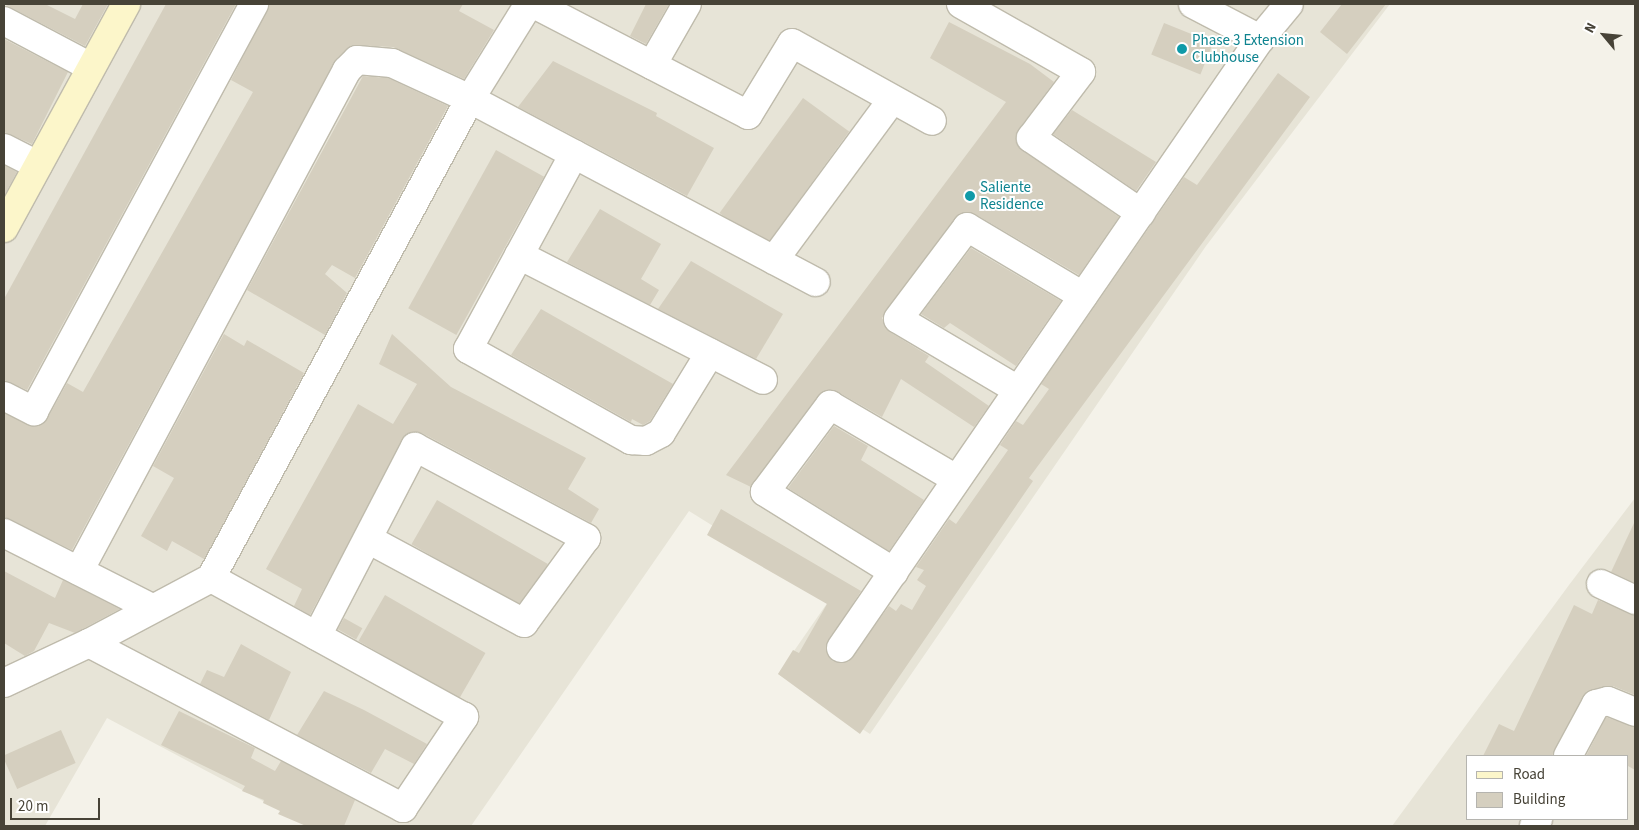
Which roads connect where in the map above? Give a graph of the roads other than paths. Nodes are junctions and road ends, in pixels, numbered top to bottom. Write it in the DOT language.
graph roads {
  1 [pos="126,4"];
  2 [pos="254,4"];
  3 [pos="529,4"];
  4 [pos="534,4"];
  5 [pos="687,4"];
  6 [pos="961,4"];
  7 [pos="1193,4"];
  8 [pos="1289,4"];
  9 [pos="4,22"];
  10 [pos="1260,39"];
  11 [pos="652,65"];
  12 [pos="91,67"];
  13 [pos="470,99"];
  14 [pos="892,100"];
  15 [pos="932,121"];
  16 [pos="4,148"];
  17 [pos="574,154"];
  18 [pos="38,166"];
  19 [pos="1142,213"];
  20 [pos="4,228"];
  21 [pos="519,255"];
  22 [pos="774,260"];
  23 [pos="815,282"];
  24 [pos="1083,296"];
  25 [pos="710,353"];
  26 [pos="762,380"];
  27 [pos="1018,390"];
  28 [pos="4,396"];
  29 [pos="956,479"];
  30 [pos="4,533"];
  31 [pos="368,539"];
  32 [pos="79,571"];
  33 [pos="894,572"];
  34 [pos="211,578"];
  35 [pos="1601,584"];
  36 [pos="1635,600"];
  37 [pos="152,608"];
  38 [pos="317,636"];
  39 [pos="89,643"];
  40 [pos="841,648"];
  41 [pos="4,658"];
  42 [pos="30,672"];
  43 [pos="4,683"];
  44 [pos="1635,712"];
  45 [pos="1569,755"];
  1 -- 12 [label="street"];
  2 -- 28 [label="street"];
  3 -- 13 [label="street"];
  4 -- 11 [label="street"];
  5 -- 11 [label="street"];
  6 -- 19 [label="street"];
  7 -- 10 [label="street"];
  8 -- 10 [label="street"];
  9 -- 12 [label="street"];
  10 -- 19 [label="street"];
  11 -- 14 [label="street"];
  12 -- 18 [label="street"];
  13 -- 17 [label="street"];
  13 -- 32 [label="street"];
  13 -- 34 [label="street"];
  14 -- 15 [label="street"];
  14 -- 22 [label="street"];
  16 -- 18 [label="street"];
  17 -- 21 [label="street"];
  17 -- 22 [label="street"];
  18 -- 20 [label="street"];
  19 -- 24 [label="street"];
  21 -- 25 [label="street"];
  21 -- 25 [label="street"];
  22 -- 23 [label="street"];
  24 -- 27 [label="street"];
  24 -- 27 [label="street"];
  25 -- 26 [label="street"];
  27 -- 29 [label="street"];
  29 -- 33 [label="street"];
  29 -- 33 [label="street"];
  30 -- 32 [label="street"];
  31 -- 31 [label="street"];
  31 -- 38 [label="street"];
  32 -- 37 [label="street"];
  33 -- 40 [label="street"];
  34 -- 37 [label="street"];
  34 -- 38 [label="street"];
  35 -- 36 [label="street"];
  37 -- 39 [label="street"];
  38 -- 39 [label="street"];
  39 -- 42 [label="street"];
  41 -- 42 [label="street"];
  42 -- 43 [label="street"];
  44 -- 45 [label="street"];
}
